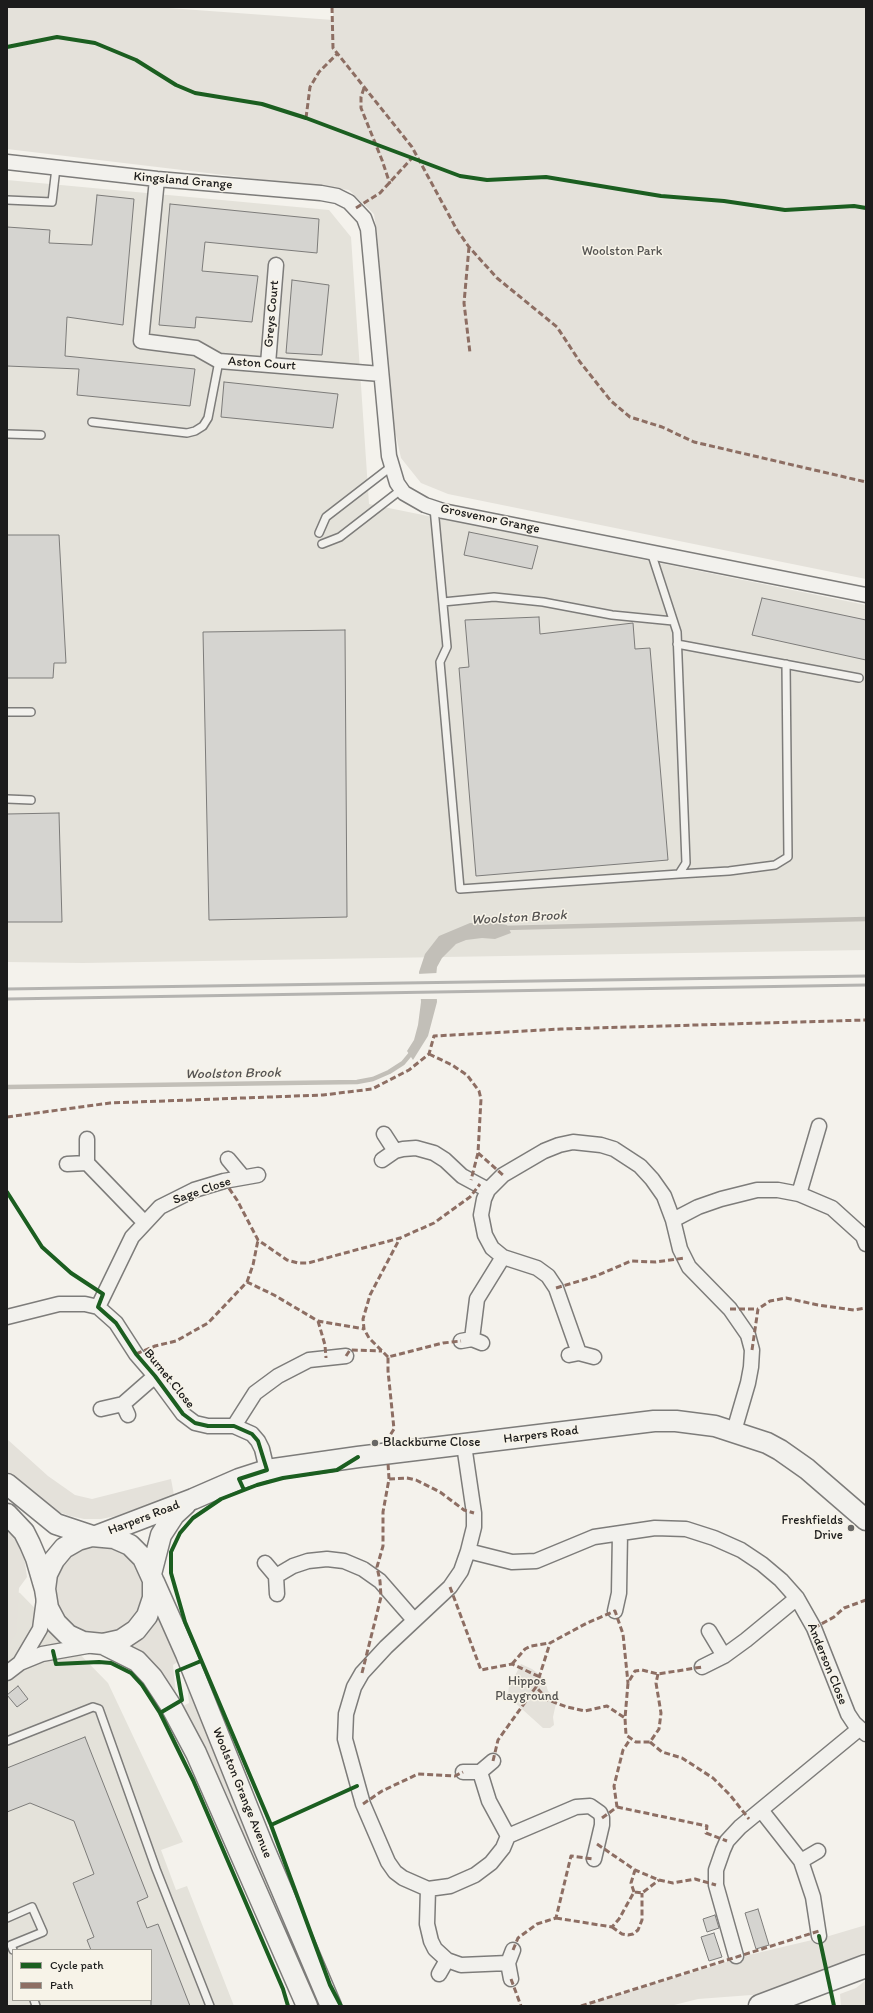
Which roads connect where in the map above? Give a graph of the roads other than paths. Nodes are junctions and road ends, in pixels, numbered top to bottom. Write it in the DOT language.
graph roads {
  1 [pos="7,162"];
  2 [pos="56,168"];
  3 [pos="157,179"];
  4 [pos="7,200"];
  5 [pos="356,208"];
  6 [pos="276,265"];
  7 [pos="219,361"];
  8 [pos="268,364"];
  9 [pos="381,374"];
  10 [pos="92,422"];
  11 [pos="7,434"];
  12 [pos="41,435"];
  13 [pos="392,466"];
  14 [pos="402,489"];
  15 [pos="434,508"];
  16 [pos="319,533"];
  17 [pos="322,544"];
  18 [pos="651,552"];
  19 [pos="866,595"];
  20 [pos="443,602"];
  21 [pos="674,621"];
  22 [pos="677,644"];
  23 [pos="786,664"];
  24 [pos="859,678"];
  25 [pos="7,712"];
  26 [pos="31,712"];
  27 [pos="7,799"];
  28 [pos="32,800"];
  29 [pos="679,874"];
  30 [pos="819,1126"];
  31 [pos="384,1134"];
  32 [pos="87,1139"];
  33 [pos="395,1151"];
  34 [pos="228,1159"];
  35 [pos="382,1160"];
  36 [pos="87,1163"];
  37 [pos="67,1164"];
  38 [pos="258,1175"];
  39 [pos="243,1177"];
  40 [pos="488,1190"];
  41 [pos="799,1194"];
  42 [pos="673,1220"];
  43 [pos="144,1222"];
  44 [pos="866,1244"];
  45 [pos="503,1257"];
  46 [pos="98,1307"];
  47 [pos="7,1316"];
  48 [pos="472,1341"];
  49 [pos="346,1356"];
  50 [pos="594,1357"];
  51 [pos="155,1376"];
  52 [pos="101,1409"];
  53 [pos="234,1426"];
  54 [pos="734,1431"];
  55 [pos="464,1445"];
  56 [pos="267,1470"];
  57 [pos="7,1484"];
  58 [pos="193,1499"];
  59 [pos="7,1514"];
  60 [pos="866,1520"];
  61 [pos="620,1533"];
  62 [pos="94,1536"];
  63 [pos="468,1551"];
  64 [pos="265,1563"];
  65 [pos="276,1576"];
  66 [pos="152,1577"];
  67 [pos="45,1590"];
  68 [pos="277,1594"];
  69 [pos="797,1598"];
  70 [pos="615,1610"];
  71 [pos="414,1620"];
  72 [pos="709,1631"];
  73 [pos="101,1644"];
  74 [pos="724,1656"];
  75 [pos="20,1663"];
  76 [pos="702,1667"];
  77 [pos="7,1673"];
  78 [pos="863,1732"];
  79 [pos="7,1741"];
  80 [pos="493,1761"];
  81 [pos="463,1772"];
  82 [pos="480,1772"];
  83 [pos="761,1810"];
  84 [pos="508,1836"];
  85 [pos="818,1851"];
  86 [pos="594,1859"];
  87 [pos="801,1861"];
  88 [pos="428,1889"];
  89 [pos="7,1918"];
  90 [pos="819,1936"];
  91 [pos="13,1949"];
  92 [pos="513,1950"];
  93 [pos="736,1956"];
  94 [pos="447,1960"];
  95 [pos="508,1963"];
  96 [pos="863,1968"];
  97 [pos="439,1974"];
  98 [pos="511,1979"];
  99 [pos="210,2006"];
  100 [pos="307,2006"];
  101 [pos="331,2006"];
  102 [pos="760,2006"];
  1 -- 2 [label="street, Kingsland Grange"];
  2 -- 3 [label="street, Kingsland Grange"];
  2 -- 4 [label="lane"];
  3 -- 5 [label="street, Kingsland Grange"];
  3 -- 7 [label="street, Aston Court"];
  5 -- 9 [label="street, Grosvenor Grange"];
  6 -- 8 [label="street, Greys Court"];
  7 -- 8 [label="street, Aston Court"];
  7 -- 10 [label="lane"];
  8 -- 9 [label="street, Aston Court"];
  9 -- 13 [label="street, Grosvenor Grange"];
  11 -- 12 [label="lane"];
  13 -- 14 [label="street, Grosvenor Grange"];
  13 -- 16 [label="lane"];
  14 -- 15 [label="street, Grosvenor Grange"];
  14 -- 17 [label="lane"];
  15 -- 18 [label="street, Grosvenor Grange"];
  15 -- 20 [label="lane"];
  18 -- 19 [label="street, Grosvenor Grange"];
  18 -- 21 [label="lane"];
  20 -- 21 [label="lane"];
  20 -- 29 [label="lane"];
  21 -- 22 [label="lane"];
  22 -- 23 [label="lane"];
  22 -- 29 [label="lane"];
  23 -- 24 [label="lane"];
  23 -- 29 [label="lane"];
  25 -- 26 [label="lane"];
  27 -- 28 [label="lane"];
  30 -- 41 [label="street"];
  31 -- 33 [label="street"];
  32 -- 36 [label="street"];
  33 -- 35 [label="street"];
  33 -- 40 [label="street"];
  34 -- 39 [label="street, Sage Close"];
  36 -- 37 [label="street"];
  36 -- 43 [label="street"];
  38 -- 39 [label="street, Sage Close"];
  39 -- 43 [label="street, Sage Close"];
  40 -- 42 [label="street"];
  40 -- 45 [label="street"];
  41 -- 42 [label="street"];
  41 -- 44 [label="street"];
  42 -- 54 [label="street"];
  43 -- 46 [label="street, Sage Close"];
  45 -- 48 [label="street"];
  45 -- 50 [label="street"];
  46 -- 47 [label="street"];
  46 -- 51 [label="street, Burnet Close"];
  49 -- 53 [label="street"];
  51 -- 52 [label="street, Burnet Close"];
  51 -- 53 [label="street, Burnet Close"];
  53 -- 56 [label="street, Burnet Close"];
  54 -- 55 [label="main road, Harpers Road"];
  54 -- 60 [label="main road, Harpers Road"];
  55 -- 56 [label="main road, Harpers Road"];
  55 -- 63 [label="street"];
  56 -- 58 [label="main road, Harpers Road"];
  57 -- 62 [label="main road"];
  58 -- 62 [label="main road, Harpers Road"];
  58 -- 66 [label="main road, Harpers Road"];
  59 -- 67 [label="main road"];
  61 -- 63 [label="street, Anderson Close"];
  61 -- 69 [label="street, Anderson Close"];
  61 -- 70 [label="street"];
  62 -- 66 [label="main road"];
  62 -- 67 [label="main road"];
  63 -- 71 [label="street"];
  64 -- 65 [label="street"];
  65 -- 68 [label="street"];
  65 -- 71 [label="street"];
  66 -- 73 [label="main road"];
  66 -- 101 [label="main road, Woolston Grange Avenue"];
  67 -- 73 [label="main road"];
  67 -- 75 [label="street"];
  69 -- 74 [label="street"];
  69 -- 78 [label="street, Anderson Close"];
  71 -- 88 [label="street"];
  72 -- 74 [label="street"];
  73 -- 75 [label="street"];
  73 -- 100 [label="main road, Woolston Grange Avenue"];
  74 -- 76 [label="street"];
  75 -- 77 [label="street"];
  78 -- 83 [label="street, Anderson Close"];
  79 -- 99 [label="lane"];
  80 -- 82 [label="street"];
  81 -- 82 [label="street"];
  82 -- 84 [label="street"];
  83 -- 87 [label="street"];
  83 -- 93 [label="street, Anderson Close"];
  84 -- 86 [label="street"];
  84 -- 88 [label="street"];
  85 -- 87 [label="street"];
  87 -- 90 [label="street"];
  88 -- 94 [label="street"];
  89 -- 91 [label="lane"];
  92 -- 95 [label="street"];
  94 -- 95 [label="street"];
  94 -- 97 [label="street"];
  95 -- 98 [label="street"];
  96 -- 102 [label="main road"];
}
